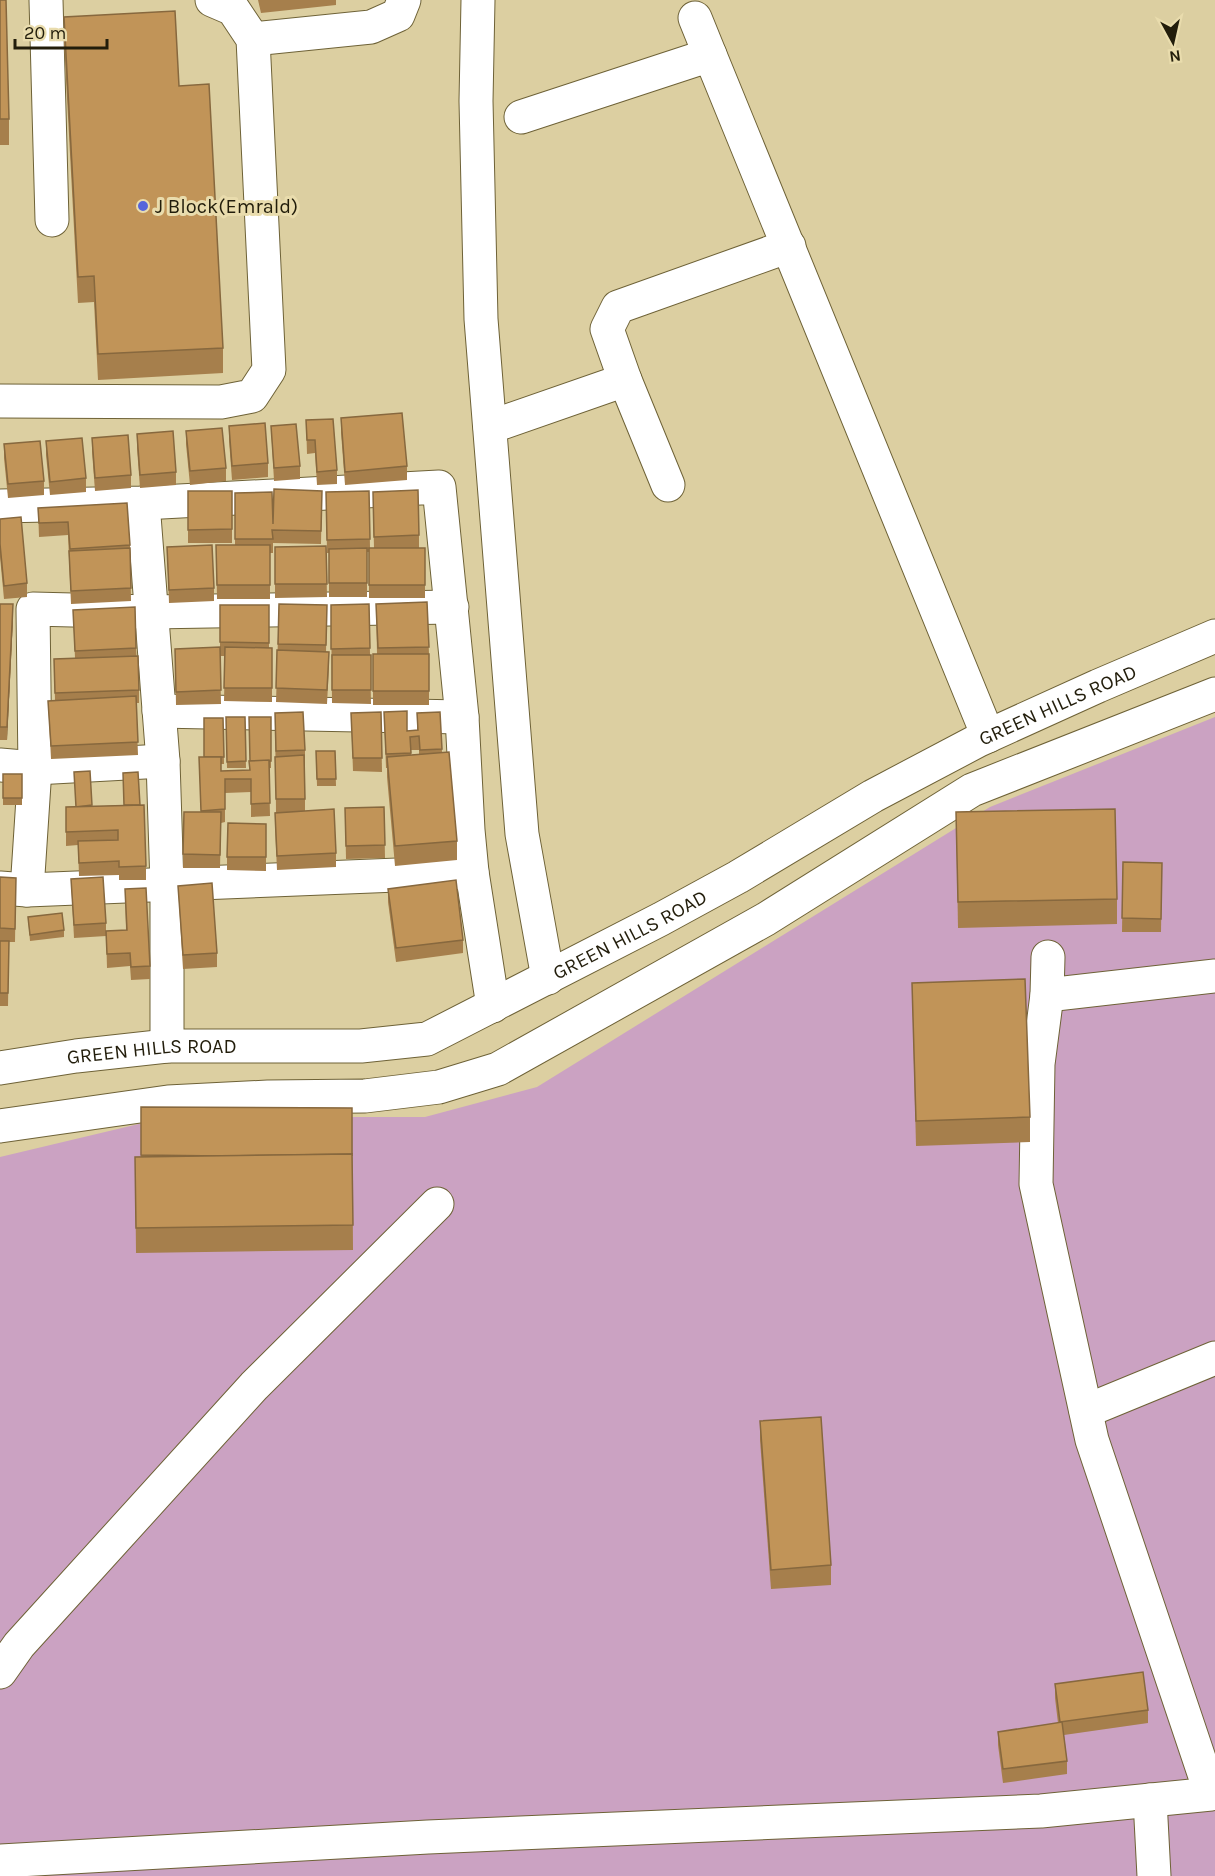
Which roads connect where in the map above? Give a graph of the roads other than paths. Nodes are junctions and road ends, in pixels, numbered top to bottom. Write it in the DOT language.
graph roads {
  1 [pos="46,0"];
  2 [pos="212,0"];
  3 [pos="404,0"];
  4 [pos="478,0"];
  5 [pos="695,18"];
  6 [pos="253,39"];
  7 [pos="710,55"];
  8 [pos="521,117"];
  9 [pos="52,220"];
  10 [pos="789,246"];
  11 [pos="625,380"];
  12 [pos="0,401"];
  13 [pos="490,427"];
  14 [pos="668,484"];
  15 [pos="143,503"];
  16 [pos="0,506"];
  17 [pos="452,607"];
  18 [pos="33,609"];
  19 [pos="0,610"];
  20 [pos="151,612"];
  21 [pos="1215,636"];
  22 [pos="1215,694"];
  23 [pos="159,711"];
  24 [pos="462,717"];
  25 [pos="988,736"];
  26 [pos="163,760"];
  27 [pos="0,765"];
  28 [pos="35,768"];
  29 [pos="472,872"];
  30 [pos="738,876"];
  31 [pos="167,885"];
  32 [pos="14,889"];
  33 [pos="766,919"];
  34 [pos="1048,957"];
  35 [pos="1215,976"];
  36 [pos="548,978"];
  37 [pos="1047,995"];
  38 [pos="493,1006"];
  39 [pos="167,1046"];
  40 [pos="0,1068"];
  41 [pos="0,1126"];
  42 [pos="437,1204"];
  43 [pos="1215,1358"];
  44 [pos="1086,1411"];
  45 [pos="0,1672"];
  46 [pos="1213,1799"];
  47 [pos="1150,1800"];
  48 [pos="0,1861"];
  49 [pos="1154,1876"];
  1 -- 9 [label="street"];
  2 -- 6 [label="street"];
  3 -- 6 [label="street"];
  4 -- 13 [label="street"];
  5 -- 7 [label="street"];
  6 -- 12 [label="street"];
  7 -- 8 [label="street"];
  7 -- 10 [label="street"];
  10 -- 11 [label="street"];
  10 -- 25 [label="street"];
  11 -- 13 [label="street"];
  11 -- 14 [label="street"];
  13 -- 36 [label="street"];
  15 -- 16 [label="street"];
  15 -- 17 [label="street"];
  15 -- 20 [label="street"];
  17 -- 20 [label="street"];
  17 -- 24 [label="street"];
  18 -- 19 [label="street"];
  18 -- 20 [label="street"];
  18 -- 28 [label="street"];
  20 -- 23 [label="street"];
  21 -- 25 [label="street, GREEN HILLS ROAD"];
  22 -- 33 [label="street"];
  23 -- 24 [label="street"];
  23 -- 26 [label="street"];
  24 -- 29 [label="street"];
  25 -- 30 [label="street, GREEN HILLS ROAD"];
  26 -- 28 [label="street"];
  26 -- 31 [label="street"];
  27 -- 28 [label="street"];
  28 -- 32 [label="street"];
  29 -- 31 [label="street"];
  29 -- 38 [label="street"];
  30 -- 33 [label="street"];
  30 -- 36 [label="street, GREEN HILLS ROAD"];
  31 -- 32 [label="street"];
  31 -- 39 [label="street"];
  33 -- 41 [label="street"];
  34 -- 37 [label="street"];
  35 -- 37 [label="street"];
  36 -- 38 [label="street, GREEN HILLS ROAD"];
  37 -- 44 [label="street"];
  38 -- 39 [label="street, GREEN HILLS ROAD"];
  39 -- 40 [label="street, GREEN HILLS ROAD"];
  42 -- 45 [label="street"];
  43 -- 44 [label="street"];
  44 -- 46 [label="street"];
  46 -- 47 [label="street"];
  47 -- 48 [label="street"];
  47 -- 49 [label="street"];
}
